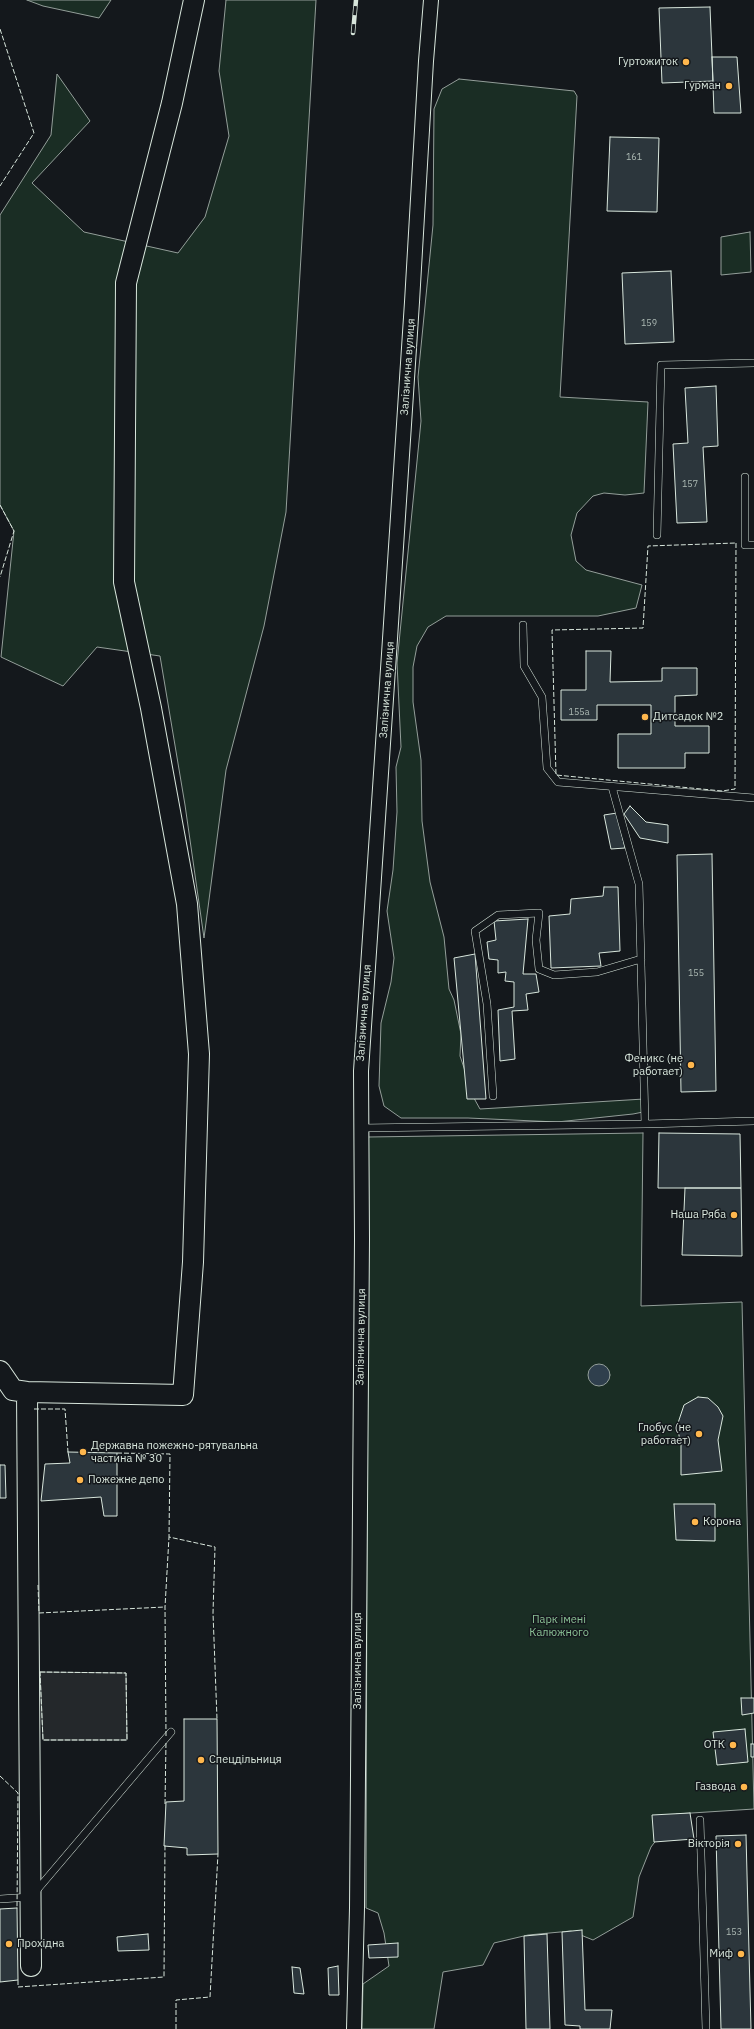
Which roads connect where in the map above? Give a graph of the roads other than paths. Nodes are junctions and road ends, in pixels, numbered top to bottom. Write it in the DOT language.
graph roads {
  1 [pos="194,0"];
  2 [pos="431,0"];
  3 [pos="754,363"];
  4 [pos="745,477"];
  5 [pos="657,535"];
  6 [pos="754,545"];
  7 [pos="523,625"];
  8 [pos="612,786"];
  9 [pos="754,798"];
  10 [pos="641,959"];
  11 [pos="493,1096"];
  12 [pos="754,1120"];
  13 [pos="645,1124"];
  14 [pos="361,1128"];
  15 [pos="0,1371"];
  16 [pos="27,1392"];
  17 [pos="171,1732"];
  18 [pos="700,1820"];
  19 [pos="31,1897"];
  20 [pos="0,1899"];
  21 [pos="31,1966"];
  22 [pos="354,2029"];
  23 [pos="706,2029"];
  1 -- 16 [label="street"];
  2 -- 14 [label="street, Залізнична вулиця"];
  3 -- 5 [label="lane"];
  4 -- 6 [label="lane"];
  7 -- 8 [label="lane"];
  8 -- 9 [label="lane"];
  8 -- 10 [label="lane"];
  10 -- 11 [label="lane"];
  10 -- 13 [label="lane"];
  12 -- 13 [label="lane"];
  13 -- 14 [label="lane"];
  14 -- 22 [label="street, Залізнична вулиця"];
  15 -- 16 [label="street"];
  16 -- 19 [label="street"];
  17 -- 19 [label="lane"];
  18 -- 23 [label="lane"];
  19 -- 20 [label="lane"];
  19 -- 21 [label="street"];
}
